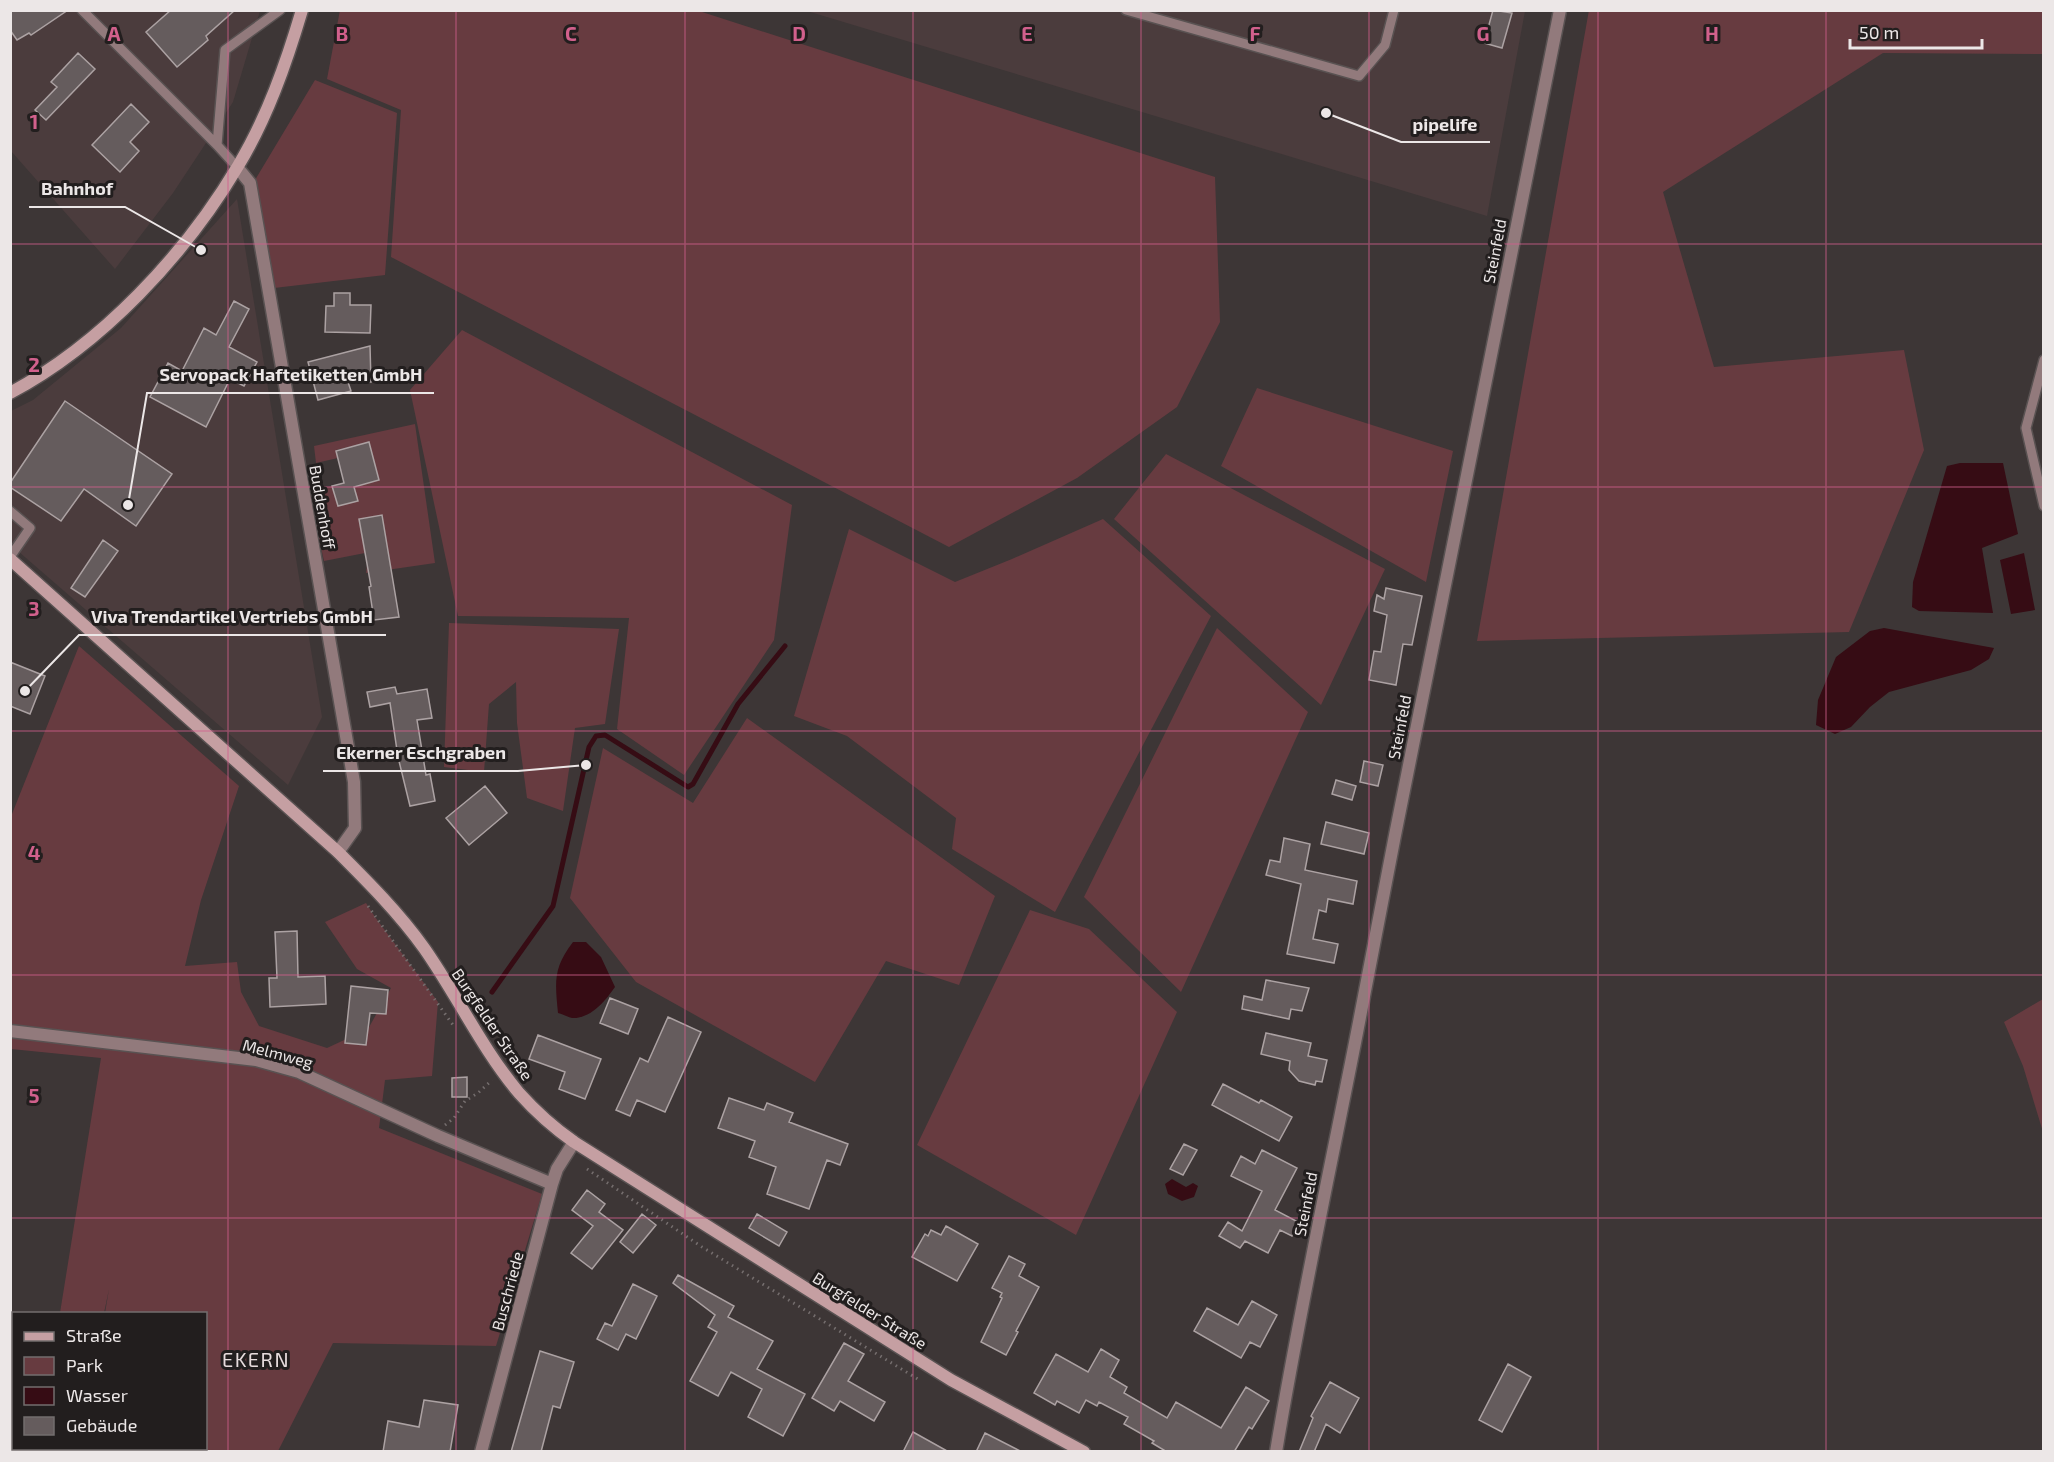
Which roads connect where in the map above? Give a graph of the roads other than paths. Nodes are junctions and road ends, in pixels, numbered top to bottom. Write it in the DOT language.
graph roads {
  1 [pos="82,10"];
  2 [pos="280,10"];
  3 [pos="303,10"];
  4 [pos="1126,10"];
  5 [pos="1394,10"];
  6 [pos="1560,10"];
  7 [pos="217,145"];
  8 [pos="237,167"];
  9 [pos="2043,360"];
  10 [pos="10,393"];
  11 [pos="2043,506"];
  12 [pos="10,511"];
  13 [pos="10,558"];
  14 [pos="338,852"];
  15 [pos="10,1031"];
  16 [pos="574,1142"];
  17 [pos="552,1184"];
  18 [pos="481,1452"];
  19 [pos="1084,1452"];
  20 [pos="1276,1452"];
  1 -- 7 [label="lane"];
  2 -- 7 [label="lane"];
  3 -- 8 [label="street"];
  4 -- 5 [label="lane"];
  6 -- 20 [label="street, Steinfeld"];
  7 -- 8 [label="lane"];
  8 -- 10 [label="street"];
  8 -- 14 [label="street, Buddenhoff"];
  9 -- 11 [label="lane"];
  12 -- 13 [label="lane"];
  13 -- 14 [label="street, Burgfelder Straße"];
  14 -- 16 [label="street, Burgfelder Straße"];
  15 -- 17 [label="street, Melmweg"];
  16 -- 17 [label="street, Buschriede"];
  16 -- 19 [label="street, Burgfelder Straße"];
  17 -- 18 [label="street, Buschriede"];
}
